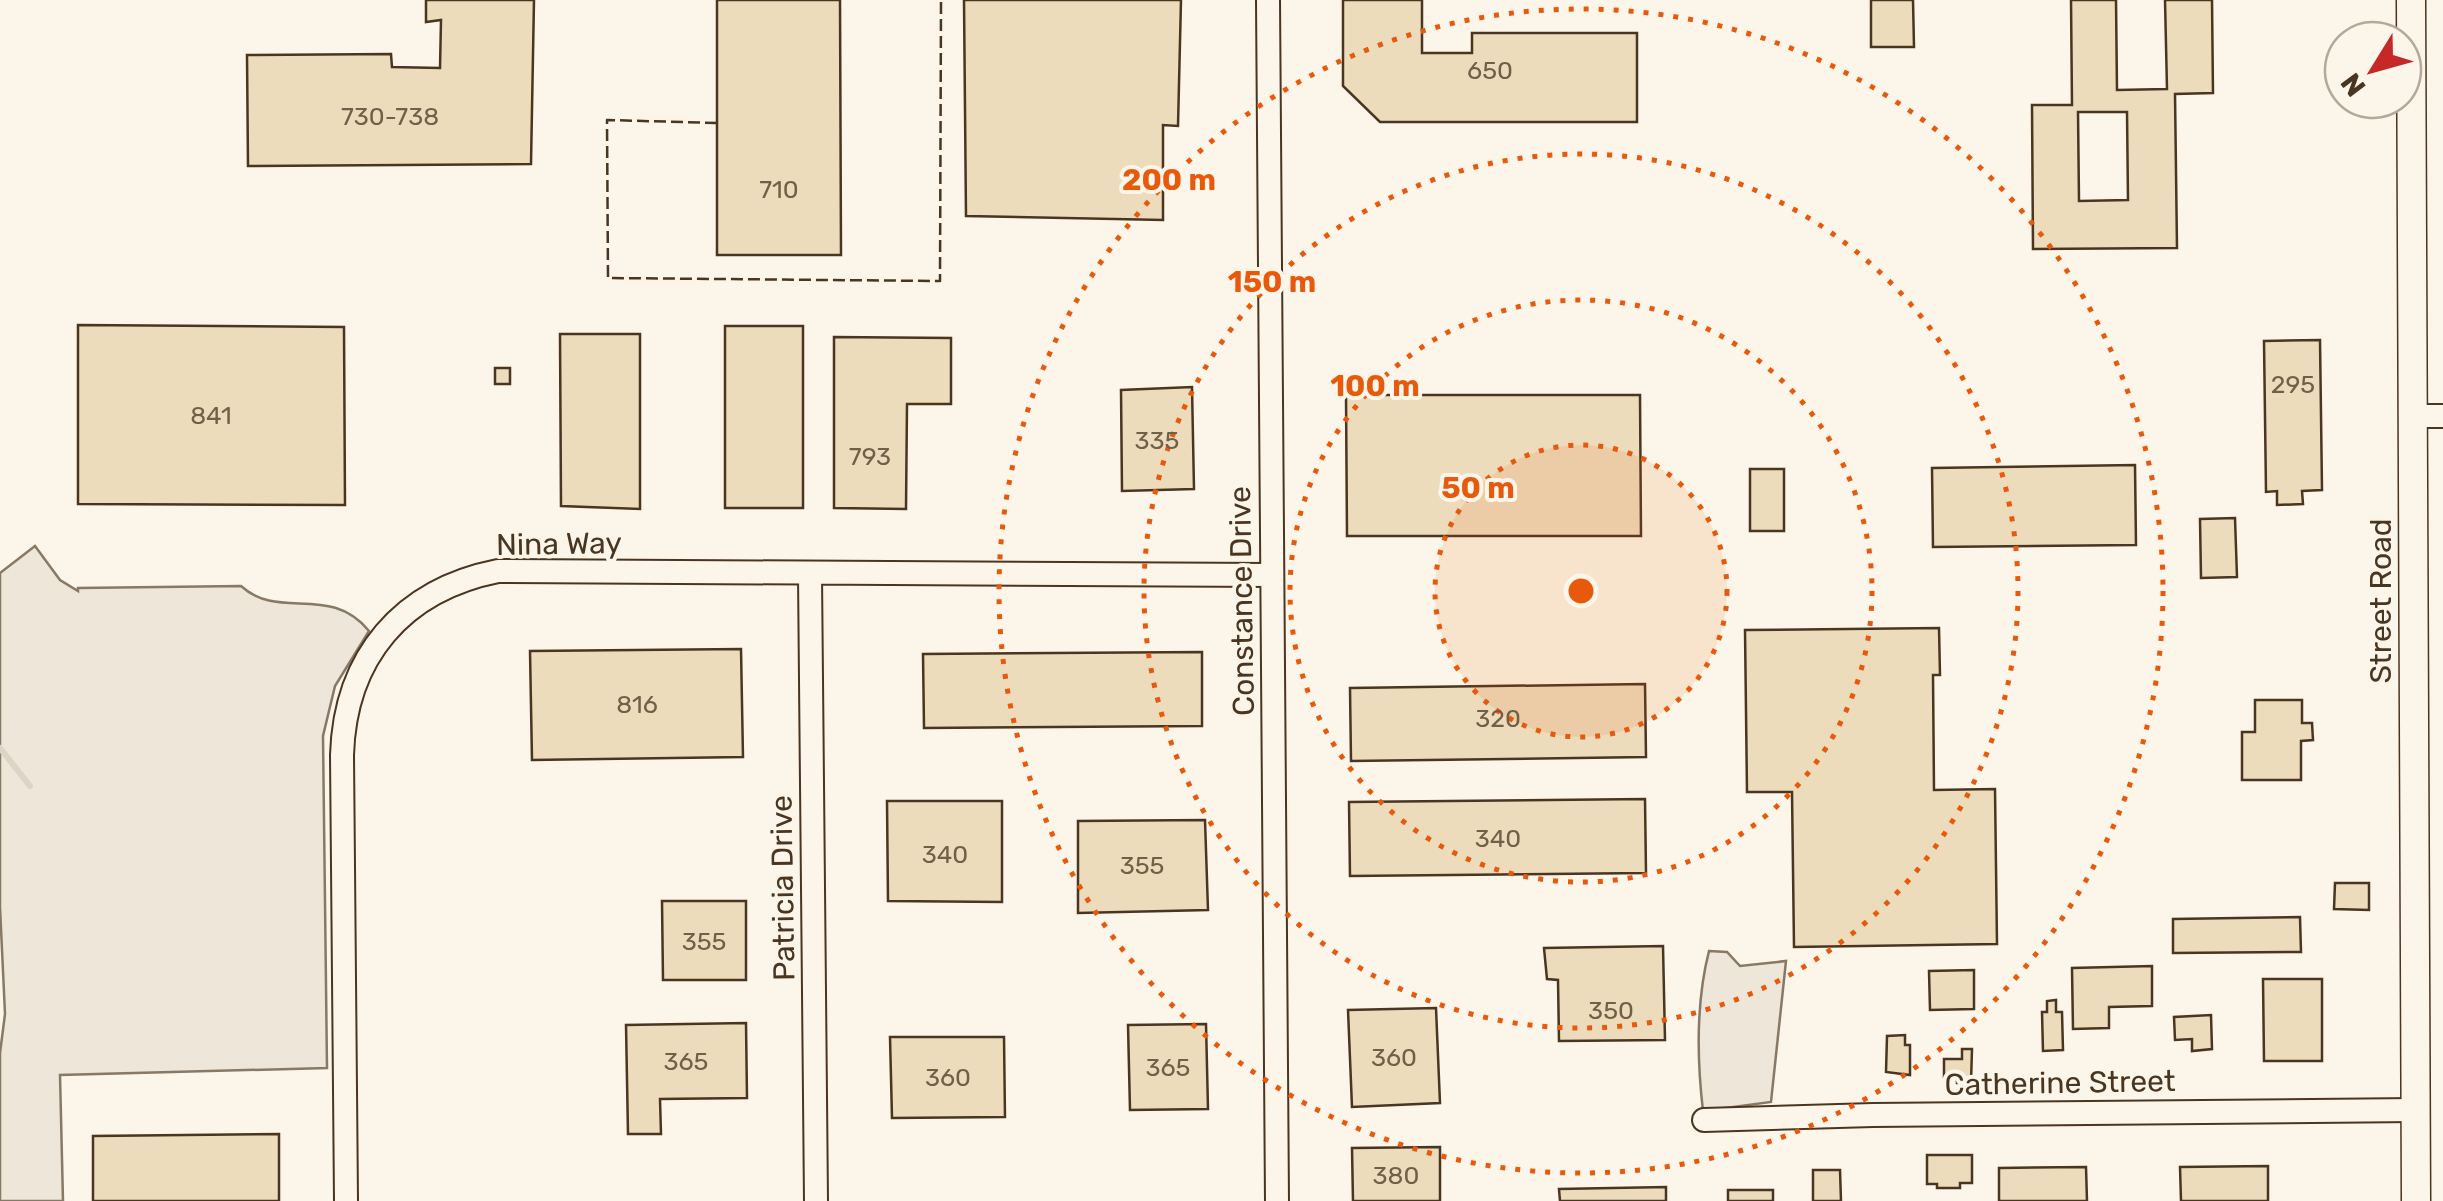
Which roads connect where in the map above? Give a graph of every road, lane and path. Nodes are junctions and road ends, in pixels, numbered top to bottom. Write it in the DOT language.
graph roads {
  1 [pos="1268,0"];
  2 [pos="2410,0"];
  3 [pos="2412,416"];
  4 [pos="2443,416"];
  5 [pos="810,575"];
  6 [pos="1271,575"];
  7 [pos="2416,1110"];
  8 [pos="1704,1120"];
  9 [pos="346,1201"];
  10 [pos="816,1201"];
  11 [pos="1278,1201"];
  12 [pos="2416,1201"];
  1 -- 6 [label="street, Constance Drive"];
  2 -- 3 [label="main road, Street Road"];
  3 -- 4 [label="street"];
  3 -- 7 [label="main road, Street Road"];
  5 -- 6 [label="street, Nina Way"];
  5 -- 9 [label="street, Nina Way"];
  5 -- 10 [label="street, Patricia Drive"];
  6 -- 11 [label="street, Constance Drive"];
  7 -- 8 [label="street, Catherine Street"];
  7 -- 12 [label="main road, Street Road"];
}
